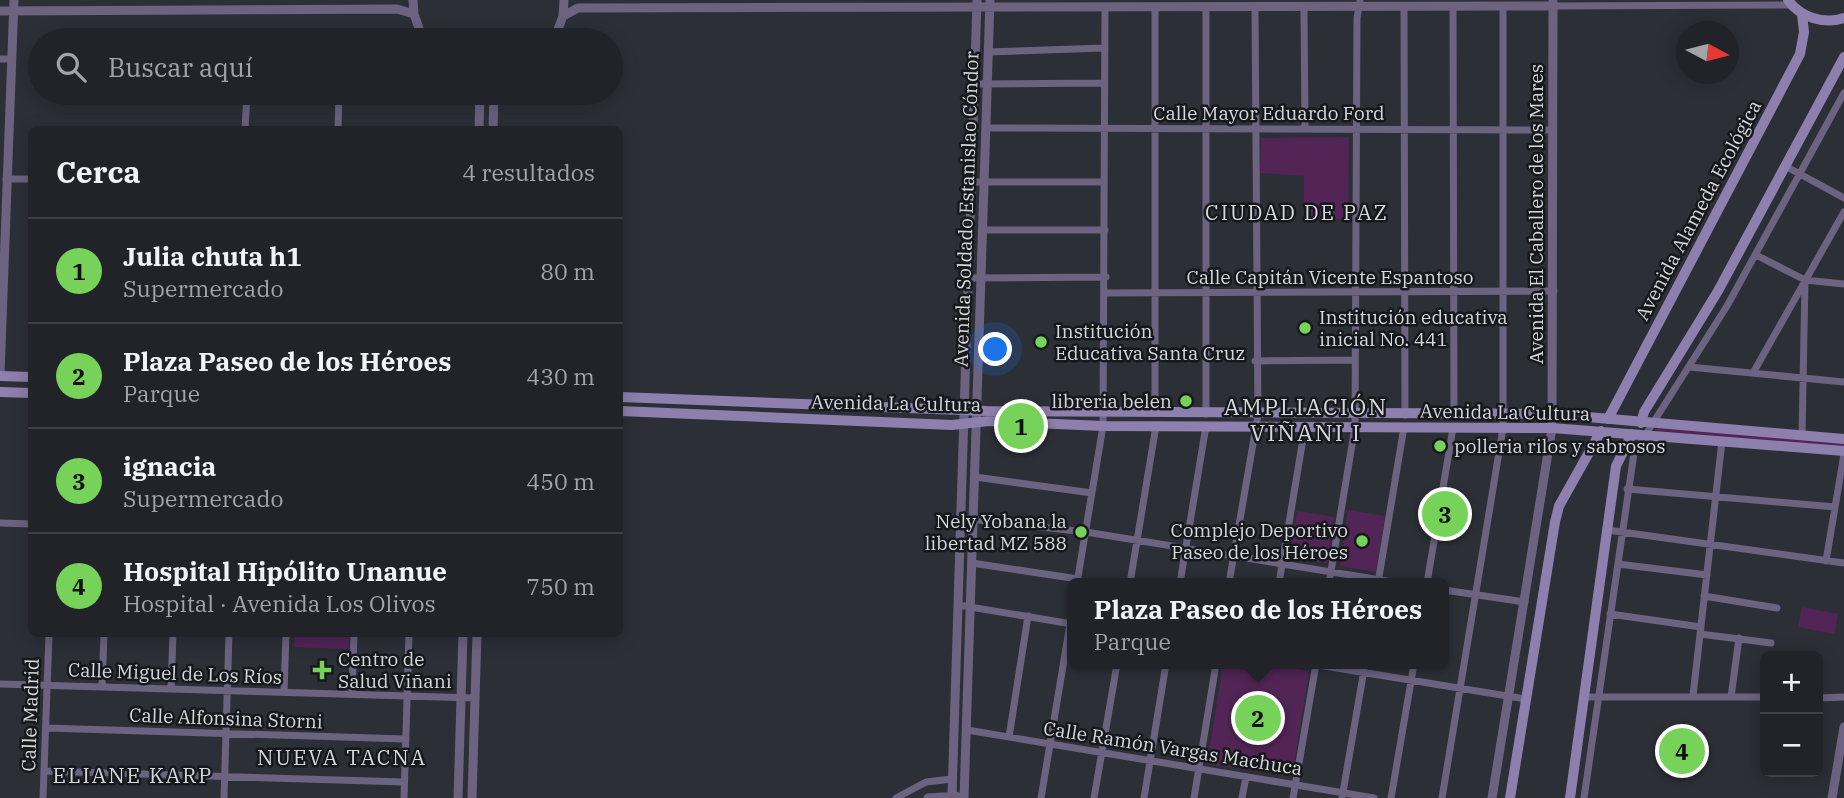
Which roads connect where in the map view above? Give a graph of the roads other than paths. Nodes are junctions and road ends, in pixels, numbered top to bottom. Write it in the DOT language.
graph roads {
  1 [pos="14,0"];
  2 [pos="413,0"];
  3 [pos="564,0"];
  4 [pos="1717,2"];
  5 [pos="1790,2"];
  6 [pos="1553,3"];
  7 [pos="1571,3"];
  8 [pos="977,4"];
  9 [pos="990,4"];
  10 [pos="1359,4"];
  11 [pos="1503,6"];
  12 [pos="1404,7"];
  13 [pos="1453,7"];
  14 [pos="1105,8"];
  15 [pos="1155,8"];
  16 [pos="1206,8"];
  17 [pos="1255,8"];
  18 [pos="1304,8"];
  19 [pos="0,11"];
  20 [pos="11,12"];
  21 [pos="1802,14"];
  22 [pos="414,15"];
  23 [pos="563,16"];
  24 [pos="1844,18"];
  25 [pos="419,28"];
  26 [pos="558,28"];
  27 [pos="1105,48"];
  28 [pos="988,52"];
  29 [pos="1844,57"];
  30 [pos="5,59"];
  31 [pos="1104,83"];
  32 [pos="974,84"];
  33 [pos="987,85"];
  34 [pos="1844,93"];
  35 [pos="247,105"];
  36 [pos="339,105"];
  37 [pos="480,105"];
  38 [pos="494,105"];
  39 [pos="246,126"];
  40 [pos="338,126"];
  41 [pos="479,126"];
  42 [pos="493,126"];
  43 [pos="986,128"];
  44 [pos="1104,129"];
  45 [pos="1157,129"];
  46 [pos="1205,129"];
  47 [pos="1256,129"];
  48 [pos="1305,129"];
  49 [pos="1355,129"];
  50 [pos="1404,129"];
  51 [pos="1453,129"];
  52 [pos="1503,129"];
  53 [pos="1553,130"];
  54 [pos="1787,167"];
  55 [pos="1801,174"];
  56 [pos="6,179"];
  57 [pos="28,179"];
  58 [pos="971,181"];
  59 [pos="984,182"];
  60 [pos="1104,182"];
  61 [pos="3,193"];
  62 [pos="1844,198"];
  63 [pos="1844,212"];
  64 [pos="982,230"];
  65 [pos="1105,230"];
  66 [pos="1756,255"];
  67 [pos="1105,276"];
  68 [pos="968,278"];
  69 [pos="981,278"];
  70 [pos="1805,280"];
  71 [pos="1844,284"];
  72 [pos="1554,291"];
  73 [pos="1156,292"];
  74 [pos="1206,292"];
  75 [pos="1255,292"];
  76 [pos="1355,292"];
  77 [pos="1405,292"];
  78 [pos="1454,292"];
  79 [pos="1106,293"];
  80 [pos="1503,293"];
  81 [pos="1,332"];
  82 [pos="1355,360"];
  83 [pos="1255,361"];
  84 [pos="1689,367"];
  85 [pos="1753,373"];
  86 [pos="0,375"];
  87 [pos="28,377"];
  88 [pos="1804,378"];
  89 [pos="1844,382"];
  90 [pos="0,392"];
  91 [pos="28,393"];
  92 [pos="623,397"];
  93 [pos="723,401"];
  94 [pos="964,410"];
  95 [pos="623,411"];
  96 [pos="977,411"];
  97 [pos="1103,413"];
  98 [pos="1155,413"];
  99 [pos="1206,414"];
  100 [pos="1552,414"];
  101 [pos="1258,415"];
  102 [pos="1356,415"];
  103 [pos="1405,415"];
  104 [pos="1454,415"];
  105 [pos="1503,415"];
  106 [pos="723,416"];
  107 [pos="1608,419"];
  108 [pos="976,422"];
  109 [pos="1641,423"];
  110 [pos="1653,423"];
  111 [pos="964,424"];
  112 [pos="1103,426"];
  113 [pos="1156,426"];
  114 [pos="1206,426"];
  115 [pos="1256,427"];
  116 [pos="1306,427"];
  117 [pos="1355,427"];
  118 [pos="1404,427"];
  119 [pos="1453,428"];
  120 [pos="1503,428"];
  121 [pos="1552,428"];
  122 [pos="1601,431"];
  123 [pos="1632,434"];
  124 [pos="1645,435"];
  125 [pos="1802,436"];
  126 [pos="1844,439"];
  127 [pos="1722,441"];
  128 [pos="1844,453"];
  129 [pos="975,477"];
  130 [pos="1627,489"];
  131 [pos="1092,493"];
  132 [pos="1716,497"];
  133 [pos="1835,507"];
  134 [pos="961,518"];
  135 [pos="973,519"];
  136 [pos="0,523"];
  137 [pos="28,524"];
  138 [pos="1608,530"];
  139 [pos="1086,532"];
  140 [pos="1621,532"];
  141 [pos="1137,540"];
  142 [pos="1710,544"];
  143 [pos="1186,548"];
  144 [pos="1234,556"];
  145 [pos="1826,561"];
  146 [pos="972,563"];
  147 [pos="1844,563"];
  148 [pos="1618,564"];
  149 [pos="1283,565"];
  150 [pos="1331,573"];
  151 [pos="1707,575"];
  152 [pos="1078,578"];
  153 [pos="1131,578"];
  154 [pos="1181,578"];
  155 [pos="1230,578"];
  156 [pos="1280,578"];
  157 [pos="1330,578"];
  158 [pos="1357,578"];
  159 [pos="1379,578"];
  160 [pos="1428,578"];
  161 [pos="1067,579"];
  162 [pos="1449,591"];
  163 [pos="1476,595"];
  164 [pos="1704,596"];
  165 [pos="1525,602"];
  166 [pos="958,605"];
  167 [pos="971,607"];
  168 [pos="1777,608"];
  169 [pos="1610,614"];
  170 [pos="1028,616"];
  171 [pos="1067,623"];
  172 [pos="1700,630"];
  173 [pos="49,637"];
  174 [pos="104,637"];
  175 [pos="173,637"];
  176 [pos="229,637"];
  177 [pos="286,637"];
  178 [pos="354,637"];
  179 [pos="409,637"];
  180 [pos="463,637"];
  181 [pos="477,637"];
  182 [pos="1739,638"];
  183 [pos="1771,643"];
  184 [pos="1067,653"];
  185 [pos="1116,669"];
  186 [pos="1165,669"];
  187 [pos="1215,669"];
  188 [pos="1314,669"];
  189 [pos="1364,669"];
  190 [pos="1368,669"];
  191 [pos="1413,669"];
  192 [pos="1411,680"];
  193 [pos="0,684"];
  194 [pos="47,685"];
  195 [pos="102,687"];
  196 [pos="1460,688"];
  197 [pos="171,689"];
  198 [pos="227,691"];
  199 [pos="284,692"];
  200 [pos="352,694"];
  201 [pos="407,696"];
  202 [pos="1693,696"];
  203 [pos="1510,697"];
  204 [pos="1585,697"];
  205 [pos="1600,697"];
  206 [pos="1731,697"];
  207 [pos="1760,697"];
  208 [pos="1844,697"];
  209 [pos="461,698"];
  210 [pos="475,698"];
  211 [pos="1823,698"];
  212 [pos="1527,699"];
  213 [pos="1844,727"];
  214 [pos="46,728"];
  215 [pos="967,730"];
  216 [pos="226,734"];
  217 [pos="1009,737"];
  218 [pos="406,739"];
  219 [pos="1051,744"];
  220 [pos="1102,752"];
  221 [pos="1150,761"];
  222 [pos="1199,769"];
  223 [pos="44,771"];
  224 [pos="1246,776"];
  225 [pos="224,777"];
  226 [pos="953,779"];
  227 [pos="404,782"];
  228 [pos="1296,785"];
  229 [pos="1343,795"];
  230 [pos="952,796"];
  231 [pos="43,798"];
  232 [pos="224,798"];
  233 [pos="404,798"];
  234 [pos="458,798"];
  235 [pos="472,798"];
  236 [pos="896,798"];
  237 [pos="928,798"];
  238 [pos="965,798"];
  239 [pos="1041,798"];
  240 [pos="1094,798"];
  241 [pos="1144,798"];
  242 [pos="1194,798"];
  243 [pos="1242,798"];
  244 [pos="1293,798"];
  245 [pos="1374,798"];
  246 [pos="1391,798"];
  247 [pos="1442,798"];
  248 [pos="1492,798"];
  249 [pos="1510,798"];
  250 [pos="1570,798"];
  251 [pos="1584,798"];
  252 [pos="1832,798"];
  1 -- 20 [label="street"];
  2 -- 22 [label="street"];
  3 -- 23 [label="street"];
  4 -- 5 [label="street"];
  4 -- 7 [label="street"];
  5 -- 21 [label="main road"];
  6 -- 7 [label="street"];
  6 -- 11 [label="street"];
  6 -- 53 [label="street, Avenida El Caballero de los Mares"];
  8 -- 9 [label="street"];
  8 -- 23 [label="street"];
  8 -- 32 [label="street, Avenida Soldado Estanislao Cóndor"];
  9 -- 14 [label="street"];
  9 -- 28 [label="street, Avenida Soldado Estanislao Cóndor"];
  10 -- 12 [label="street"];
  10 -- 18 [label="street"];
  10 -- 49 [label="street"];
  11 -- 13 [label="street"];
  11 -- 52 [label="street"];
  12 -- 13 [label="street"];
  12 -- 50 [label="street"];
  13 -- 51 [label="street"];
  14 -- 15 [label="street"];
  14 -- 27 [label="street"];
  15 -- 16 [label="street"];
  15 -- 45 [label="street"];
  16 -- 17 [label="street"];
  16 -- 46 [label="street"];
  17 -- 18 [label="street"];
  17 -- 47 [label="street"];
  18 -- 48 [label="street"];
  19 -- 20 [label="street"];
  20 -- 22 [label="street"];
  20 -- 30 [label="street"];
  21 -- 24 [label="main road"];
  21 -- 107 [label="main road, Avenida Alameda Ecológica"];
  22 -- 25 [label="street"];
  23 -- 26 [label="street"];
  27 -- 28 [label="street"];
  27 -- 31 [label="street"];
  28 -- 33 [label="street, Avenida Soldado Estanislao Cóndor"];
  29 -- 54 [label="main road"];
  30 -- 56 [label="street"];
  31 -- 33 [label="street"];
  31 -- 44 [label="street"];
  32 -- 33 [label="street"];
  32 -- 58 [label="street, Avenida Soldado Estanislao Cóndor"];
  33 -- 43 [label="street, Avenida Soldado Estanislao Cóndor"];
  34 -- 55 [label="street"];
  35 -- 39 [label="street"];
  36 -- 40 [label="street"];
  37 -- 41 [label="street"];
  38 -- 42 [label="street"];
  43 -- 44 [label="street, Calle Mayor Eduardo Ford"];
  43 -- 59 [label="street, Avenida Soldado Estanislao Cóndor"];
  44 -- 45 [label="street, Calle Mayor Eduardo Ford"];
  44 -- 60 [label="street"];
  45 -- 46 [label="street, Calle Mayor Eduardo Ford"];
  45 -- 73 [label="street"];
  46 -- 47 [label="street, Calle Mayor Eduardo Ford"];
  46 -- 74 [label="street"];
  47 -- 48 [label="street, Calle Mayor Eduardo Ford"];
  47 -- 75 [label="street"];
  48 -- 49 [label="street, Calle Mayor Eduardo Ford"];
  49 -- 50 [label="street, Calle Mayor Eduardo Ford"];
  49 -- 76 [label="street"];
  50 -- 51 [label="street, Calle Mayor Eduardo Ford"];
  50 -- 77 [label="street"];
  51 -- 52 [label="street, Calle Mayor Eduardo Ford"];
  51 -- 78 [label="street"];
  52 -- 53 [label="street, Calle Mayor Eduardo Ford"];
  52 -- 80 [label="street"];
  53 -- 72 [label="street, Avenida El Caballero de los Mares"];
  54 -- 55 [label="street"];
  54 -- 109 [label="main road"];
  55 -- 62 [label="street"];
  55 -- 66 [label="street"];
  56 -- 57 [label="street"];
  56 -- 61 [label="street"];
  58 -- 59 [label="street"];
  58 -- 68 [label="street, Avenida Soldado Estanislao Cóndor"];
  59 -- 60 [label="street"];
  59 -- 64 [label="street, Avenida Soldado Estanislao Cóndor"];
  60 -- 65 [label="street"];
  61 -- 81 [label="street"];
  63 -- 70 [label="street"];
  64 -- 65 [label="street"];
  64 -- 69 [label="street, Avenida Soldado Estanislao Cóndor"];
  65 -- 67 [label="street"];
  66 -- 70 [label="street"];
  66 -- 84 [label="street"];
  67 -- 69 [label="street"];
  67 -- 79 [label="street"];
  68 -- 69 [label="street"];
  68 -- 94 [label="street, Avenida Soldado Estanislao Cóndor"];
  69 -- 96 [label="street, Avenida Soldado Estanislao Cóndor"];
  70 -- 71 [label="street"];
  70 -- 85 [label="street"];
  70 -- 88 [label="street"];
  72 -- 80 [label="street, Calle Capitán Vicente Espantoso"];
  72 -- 100 [label="street, Avenida El Caballero de los Mares"];
  73 -- 74 [label="street, Calle Capitán Vicente Espantoso"];
  73 -- 79 [label="street, Calle Capitán Vicente Espantoso"];
  73 -- 98 [label="street"];
  74 -- 75 [label="street, Calle Capitán Vicente Espantoso"];
  74 -- 99 [label="street"];
  75 -- 76 [label="street, Calle Capitán Vicente Espantoso"];
  75 -- 83 [label="street"];
  76 -- 77 [label="street, Calle Capitán Vicente Espantoso"];
  76 -- 82 [label="street"];
  77 -- 78 [label="street, Calle Capitán Vicente Espantoso"];
  77 -- 103 [label="street"];
  78 -- 80 [label="street, Calle Capitán Vicente Espantoso"];
  78 -- 104 [label="street"];
  79 -- 97 [label="street"];
  80 -- 105 [label="street"];
  81 -- 86 [label="street"];
  82 -- 83 [label="street"];
  82 -- 102 [label="street"];
  83 -- 101 [label="street"];
  84 -- 85 [label="street"];
  84 -- 110 [label="street"];
  85 -- 88 [label="street"];
  86 -- 87 [label="main road"];
  88 -- 89 [label="street"];
  88 -- 125 [label="street"];
  90 -- 91 [label="main road"];
  92 -- 93 [label="main road, Avenida La Cultura"];
  93 -- 94 [label="main road, Avenida La Cultura"];
  93 -- 106 [label="main road"];
  94 -- 96 [label="main road, Avenida La Cultura"];
  94 -- 111 [label="street, Avenida Soldado Estanislao Cóndor"];
  95 -- 106 [label="main road, Avenida La Cultura"];
  96 -- 97 [label="main road, Avenida La Cultura"];
  96 -- 108 [label="street, Avenida Soldado Estanislao Cóndor"];
  97 -- 98 [label="main road, Avenida La Cultura"];
  97 -- 112 [label="street"];
  98 -- 99 [label="main road, Avenida La Cultura"];
  99 -- 101 [label="main road, Avenida La Cultura"];
  100 -- 105 [label="main road, Avenida La Cultura"];
  100 -- 107 [label="main road, Avenida La Cultura"];
  100 -- 121 [label="street, Avenida El Caballero de los Mares"];
  101 -- 102 [label="main road, Avenida La Cultura"];
  101 -- 115 [label="street"];
  102 -- 103 [label="main road, Avenida La Cultura"];
  102 -- 117 [label="street"];
  103 -- 104 [label="main road, Avenida La Cultura"];
  104 -- 105 [label="main road, Avenida La Cultura"];
  105 -- 120 [label="street"];
  106 -- 111 [label="main road, Avenida La Cultura"];
  107 -- 109 [label="main road, Avenida La Cultura"];
  108 -- 111 [label="main road, Avenida La Cultura"];
  108 -- 112 [label="main road, Avenida La Cultura"];
  108 -- 129 [label="street, Avenida Soldado Estanislao Cóndor"];
  109 -- 110 [label="main road, Avenida La Cultura"];
  110 -- 124 [label="street"];
  110 -- 125 [label="main road, Avenida La Cultura"];
  111 -- 134 [label="street, Avenida Soldado Estanislao Cóndor"];
  112 -- 113 [label="main road, Avenida La Cultura"];
  112 -- 131 [label="street"];
  113 -- 114 [label="main road, Avenida La Cultura"];
  113 -- 141 [label="street"];
  114 -- 115 [label="main road, Avenida La Cultura"];
  114 -- 143 [label="street"];
  115 -- 116 [label="main road, Avenida La Cultura"];
  115 -- 144 [label="street"];
  116 -- 117 [label="main road, Avenida La Cultura"];
  116 -- 149 [label="street"];
  117 -- 118 [label="main road, Avenida La Cultura"];
  117 -- 150 [label="street"];
  118 -- 119 [label="main road, Avenida La Cultura"];
  118 -- 159 [label="street"];
  119 -- 120 [label="main road, Avenida La Cultura"];
  119 -- 160 [label="street"];
  120 -- 121 [label="main road, Avenida La Cultura"];
  120 -- 163 [label="street"];
  121 -- 122 [label="main road, Avenida La Cultura"];
  121 -- 165 [label="street"];
  122 -- 123 [label="main road, Avenida La Cultura"];
  122 -- 212 [label="main road"];
  123 -- 124 [label="main road, Avenida La Cultura"];
  123 -- 138 [label="main road"];
  124 -- 127 [label="main road, Avenida La Cultura"];
  124 -- 130 [label="street"];
  125 -- 126 [label="main road, Avenida La Cultura"];
  127 -- 128 [label="main road, Avenida La Cultura"];
  127 -- 132 [label="street"];
  128 -- 133 [label="street"];
  129 -- 131 [label="street"];
  129 -- 135 [label="street, Avenida Soldado Estanislao Cóndor"];
  130 -- 132 [label="street"];
  130 -- 140 [label="street"];
  131 -- 139 [label="street"];
  132 -- 133 [label="street"];
  132 -- 142 [label="street"];
  133 -- 145 [label="street"];
  134 -- 135 [label="street"];
  134 -- 166 [label="street, Avenida Soldado Estanislao Cóndor"];
  135 -- 139 [label="street"];
  135 -- 146 [label="street, Avenida Soldado Estanislao Cóndor"];
  136 -- 137 [label="street"];
  138 -- 140 [label="street"];
  138 -- 204 [label="main road"];
  139 -- 141 [label="street"];
  139 -- 152 [label="street"];
  140 -- 142 [label="street"];
  140 -- 148 [label="street"];
  141 -- 143 [label="street"];
  141 -- 153 [label="street"];
  142 -- 145 [label="street"];
  142 -- 151 [label="street"];
  143 -- 144 [label="street"];
  143 -- 154 [label="street"];
  144 -- 149 [label="street"];
  144 -- 155 [label="street"];
  145 -- 147 [label="street"];
  146 -- 161 [label="street"];
  146 -- 167 [label="street, Avenida Soldado Estanislao Cóndor"];
  148 -- 151 [label="street"];
  148 -- 169 [label="street"];
  149 -- 150 [label="street"];
  149 -- 156 [label="street"];
  150 -- 157 [label="street"];
  150 -- 158 [label="street"];
  151 -- 164 [label="street"];
  162 -- 163 [label="street"];
  163 -- 165 [label="street"];
  163 -- 196 [label="street"];
  164 -- 168 [label="street"];
  164 -- 172 [label="street"];
  165 -- 203 [label="street"];
  166 -- 167 [label="street"];
  166 -- 226 [label="street, Avenida Soldado Estanislao Cóndor"];
  167 -- 170 [label="street"];
  167 -- 215 [label="street, Avenida Soldado Estanislao Cóndor"];
  169 -- 172 [label="street"];
  169 -- 205 [label="street"];
  170 -- 171 [label="street"];
  170 -- 217 [label="street"];
  172 -- 182 [label="street"];
  172 -- 202 [label="street"];
  173 -- 194 [label="street, Calle Madrid"];
  174 -- 195 [label="street"];
  175 -- 197 [label="street"];
  176 -- 198 [label="street"];
  177 -- 199 [label="street"];
  178 -- 200 [label="street"];
  179 -- 201 [label="street"];
  180 -- 209 [label="street"];
  181 -- 210 [label="street"];
  182 -- 183 [label="street"];
  182 -- 206 [label="street"];
  184 -- 219 [label="street"];
  185 -- 220 [label="street"];
  186 -- 221 [label="street"];
  187 -- 222 [label="street"];
  188 -- 228 [label="street"];
  189 -- 229 [label="street"];
  190 -- 192 [label="street"];
  191 -- 192 [label="street"];
  192 -- 196 [label="street"];
  192 -- 246 [label="street"];
  193 -- 194 [label="street, Calle Miguel de Los Ríos"];
  194 -- 195 [label="street, Calle Miguel de Los Ríos"];
  194 -- 214 [label="street, Calle Madrid"];
  195 -- 197 [label="street, Calle Miguel de Los Ríos"];
  196 -- 203 [label="street"];
  196 -- 247 [label="street"];
  197 -- 198 [label="street, Calle Miguel de Los Ríos"];
  198 -- 199 [label="street, Calle Miguel de Los Ríos"];
  198 -- 216 [label="street"];
  199 -- 200 [label="street, Calle Miguel de Los Ríos"];
  200 -- 201 [label="street, Calle Miguel de Los Ríos"];
  201 -- 209 [label="street, Calle Miguel de Los Ríos"];
  201 -- 218 [label="street"];
  202 -- 205 [label="street"];
  202 -- 206 [label="street"];
  203 -- 212 [label="street"];
  203 -- 248 [label="street"];
  204 -- 205 [label="street"];
  204 -- 250 [label="main road"];
  205 -- 251 [label="street"];
  206 -- 207 [label="street"];
  208 -- 211 [label="street"];
  209 -- 210 [label="street, Calle Miguel de Los Ríos"];
  209 -- 234 [label="street"];
  210 -- 235 [label="street"];
  212 -- 249 [label="main road"];
  213 -- 252 [label="street"];
  214 -- 216 [label="street, Calle Alfonsina Storni"];
  214 -- 223 [label="street, Calle Madrid"];
  215 -- 217 [label="street, Calle Ramón Vargas Machuca"];
  215 -- 238 [label="street, Avenida Soldado Estanislao Cóndor"];
  216 -- 218 [label="street, Calle Alfonsina Storni"];
  216 -- 225 [label="street"];
  217 -- 219 [label="street, Calle Ramón Vargas Machuca"];
  218 -- 227 [label="street"];
  219 -- 220 [label="street, Calle Ramón Vargas Machuca"];
  219 -- 239 [label="street"];
  220 -- 221 [label="street, Calle Ramón Vargas Machuca"];
  220 -- 240 [label="street"];
  221 -- 222 [label="street, Calle Ramón Vargas Machuca"];
  221 -- 241 [label="street"];
  222 -- 224 [label="street, Calle Ramón Vargas Machuca"];
  222 -- 242 [label="street"];
  223 -- 225 [label="street"];
  223 -- 231 [label="street, Calle Madrid"];
  224 -- 228 [label="street, Calle Ramón Vargas Machuca"];
  224 -- 243 [label="street"];
  225 -- 227 [label="street"];
  225 -- 232 [label="street"];
  226 -- 230 [label="street, Avenida Soldado Estanislao Cóndor"];
  226 -- 236 [label="street"];
  227 -- 233 [label="street"];
  228 -- 229 [label="street, Calle Ramón Vargas Machuca"];
  228 -- 244 [label="street"];
  229 -- 245 [label="street, Calle Ramón Vargas Machuca"];
  230 -- 237 [label="street"];
  230 -- 238 [label="street"];
}
